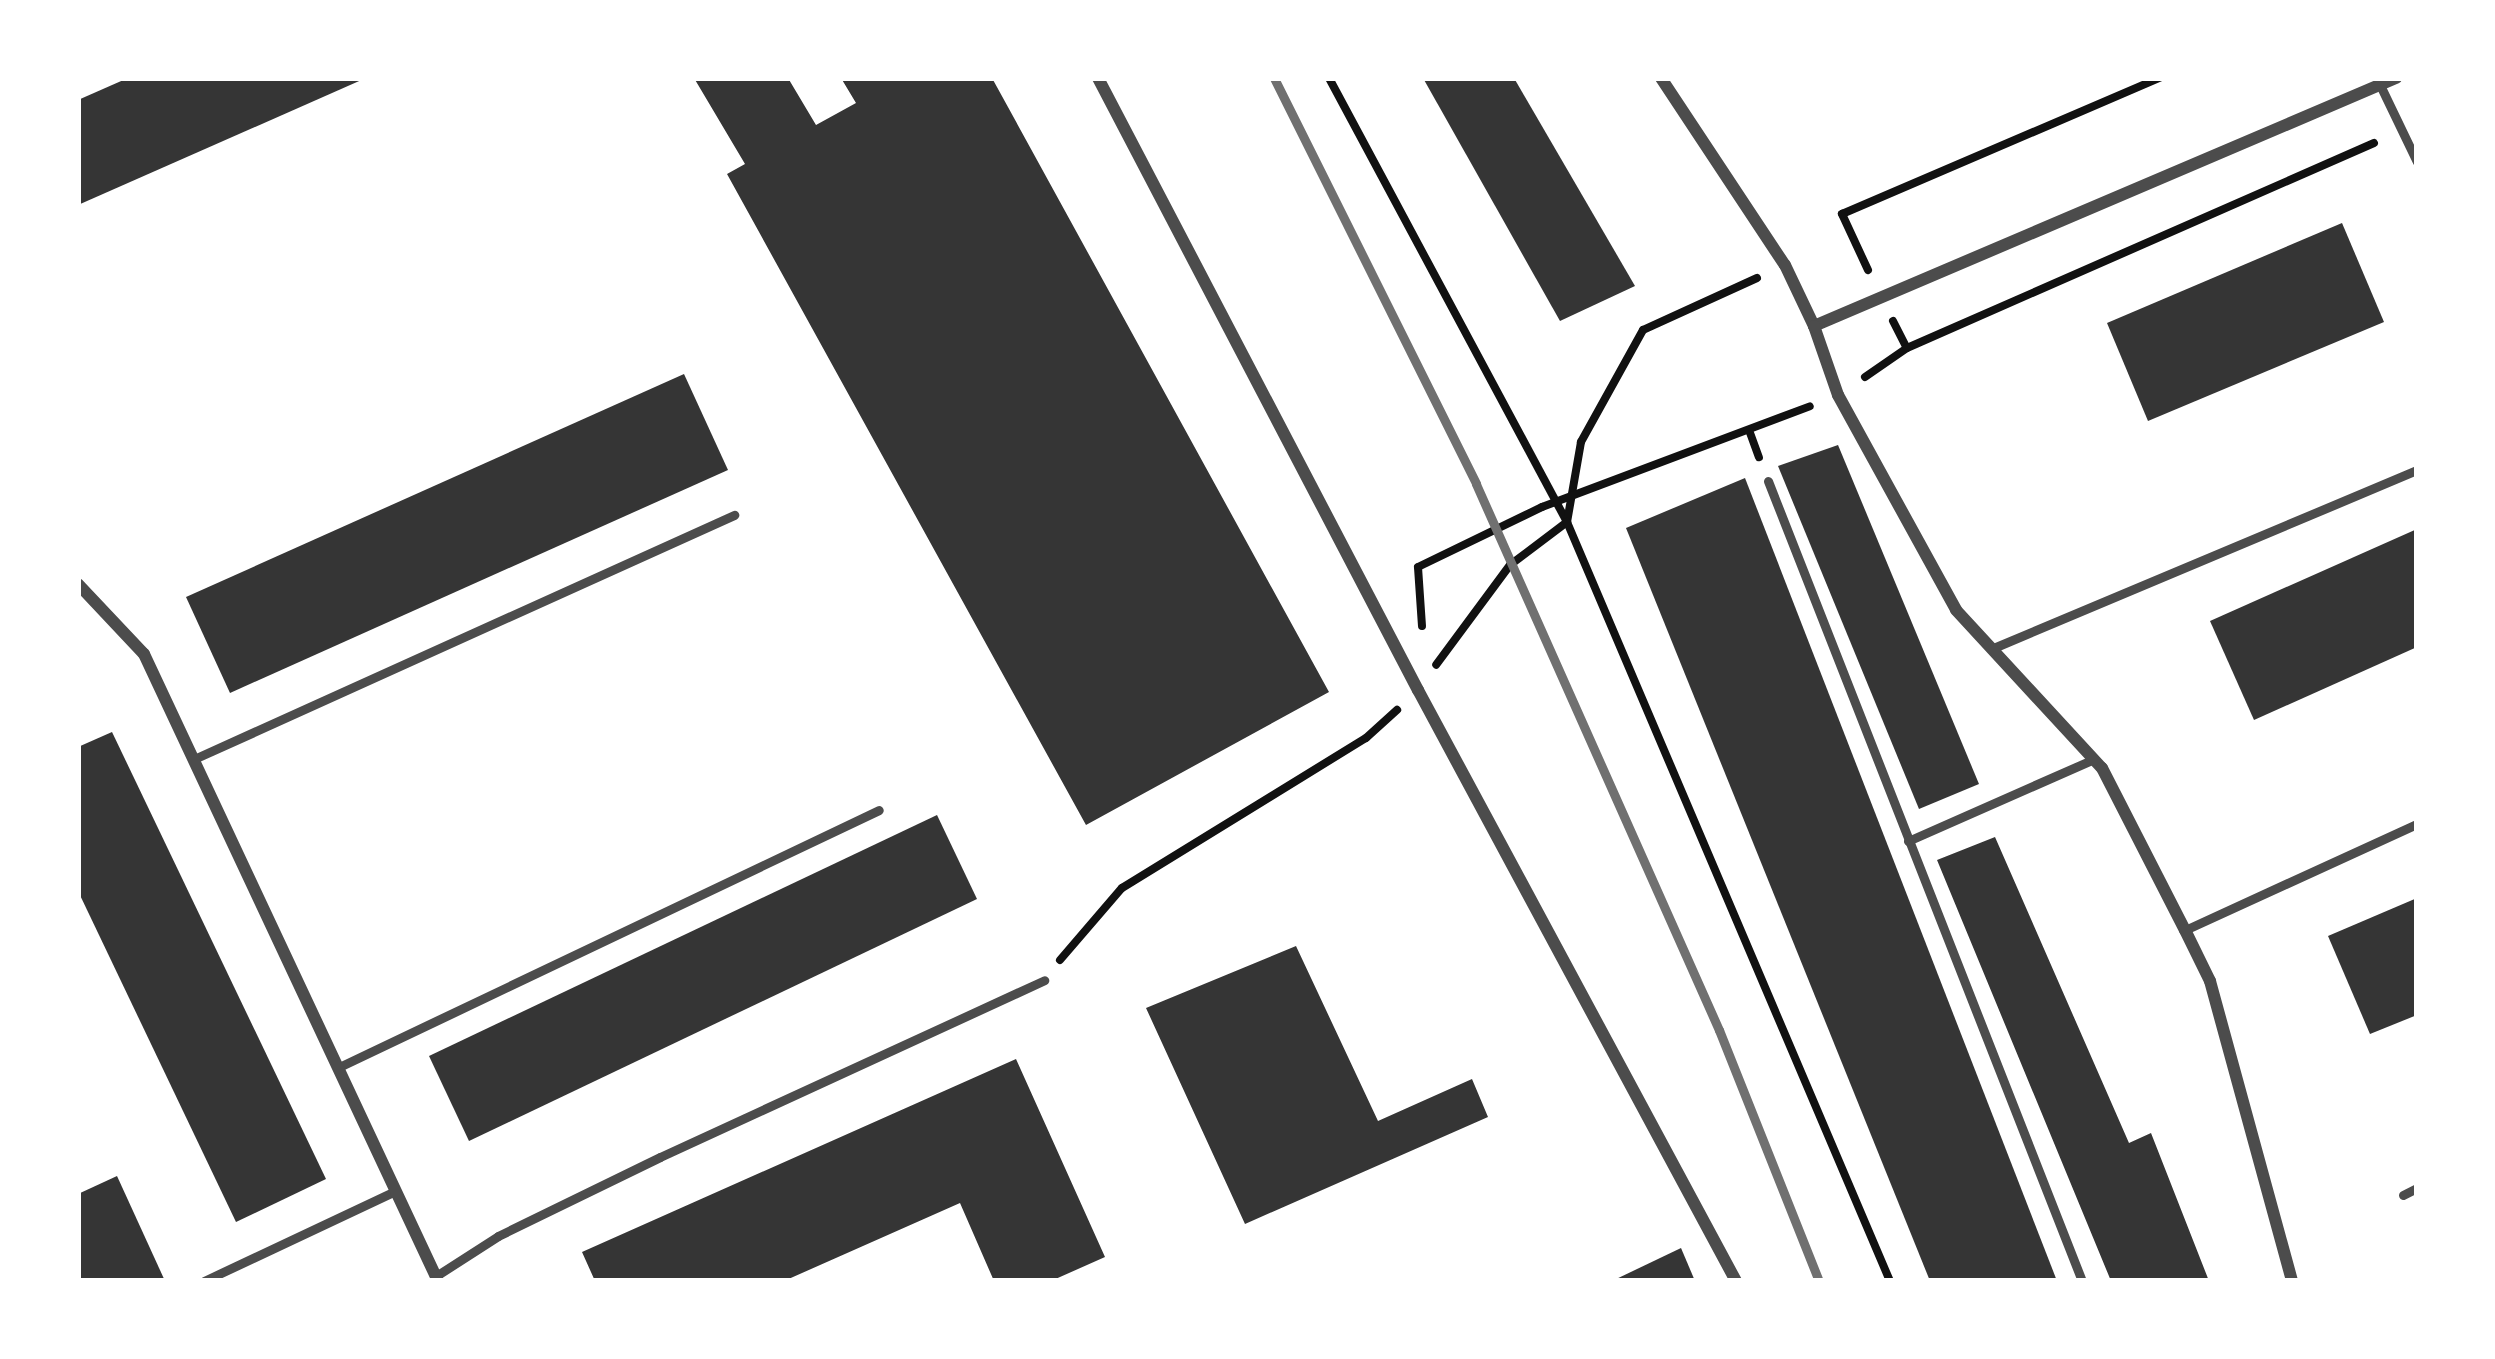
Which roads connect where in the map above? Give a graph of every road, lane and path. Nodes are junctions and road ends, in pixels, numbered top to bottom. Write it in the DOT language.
graph roads {
  1 [pos="1098,78"];
  2 [pos="1329,78"];
  3 [pos="1660,78"];
  4 [pos="2160,78"];
  5 [pos="2396,78"];
  6 [pos="2380,85"];
  7 [pos="2402,131"];
  8 [pos="2417,162"];
  9 [pos="1842,214"];
  10 [pos="1785,265"];
  11 [pos="1814,326"];
  12 [pos="1838,395"];
  13 [pos="2417,470"];
  14 [pos="1768,481"];
  15 [pos="734,514"];
  16 [pos="1567,522"];
  17 [pos="78,584"];
  18 [pos="1991,649"];
  19 [pos="1418,690"];
  20 [pos="194,759"];
  21 [pos="2093,759"];
  22 [pos="879,810"];
  23 [pos="2417,824"];
  24 [pos="1908,842"];
  25 [pos="2185,930"];
  26 [pos="1044,980"];
  27 [pos="337,1068"];
  28 [pos="2417,1188"];
  29 [pos="395,1191"];
  30 [pos="2403,1195"];
  31 [pos="437,1278"];
  32 [pos="204,1281"];
  33 [pos="1736,1281"];
  34 [pos="1890,1281"];
  35 [pos="2082,1281"];
  36 [pos="2292,1281"];
  1 -- 19 [label="street"];
  2 -- 16 [label="path"];
  3 -- 10 [label="street"];
  4 -- 9 [label="path"];
  5 -- 6 [label="street"];
  6 -- 7 [label="lane"];
  6 -- 11 [label="street"];
  7 -- 8 [label="lane"];
  7 -- 12 [label="path"];
  10 -- 11 [label="street"];
  10 -- 16 [label="path"];
  11 -- 12 [label="street"];
  12 -- 18 [label="street"];
  12 -- 19 [label="path"];
  13 -- 18 [label="lane"];
  14 -- 24 [label="lane"];
  15 -- 20 [label="lane"];
  16 -- 19 [label="path"];
  16 -- 34 [label="path"];
  17 -- 20 [label="street"];
  18 -- 21 [label="street"];
  19 -- 26 [label="path"];
  19 -- 33 [label="street"];
  20 -- 27 [label="street"];
  21 -- 24 [label="lane"];
  21 -- 25 [label="street"];
  22 -- 27 [label="lane"];
  23 -- 25 [label="lane"];
  24 -- 35 [label="lane"];
  25 -- 36 [label="street"];
  26 -- 31 [label="lane"];
  27 -- 29 [label="street"];
  28 -- 30 [label="lane"];
  29 -- 31 [label="street"];
  29 -- 32 [label="lane"];
}
